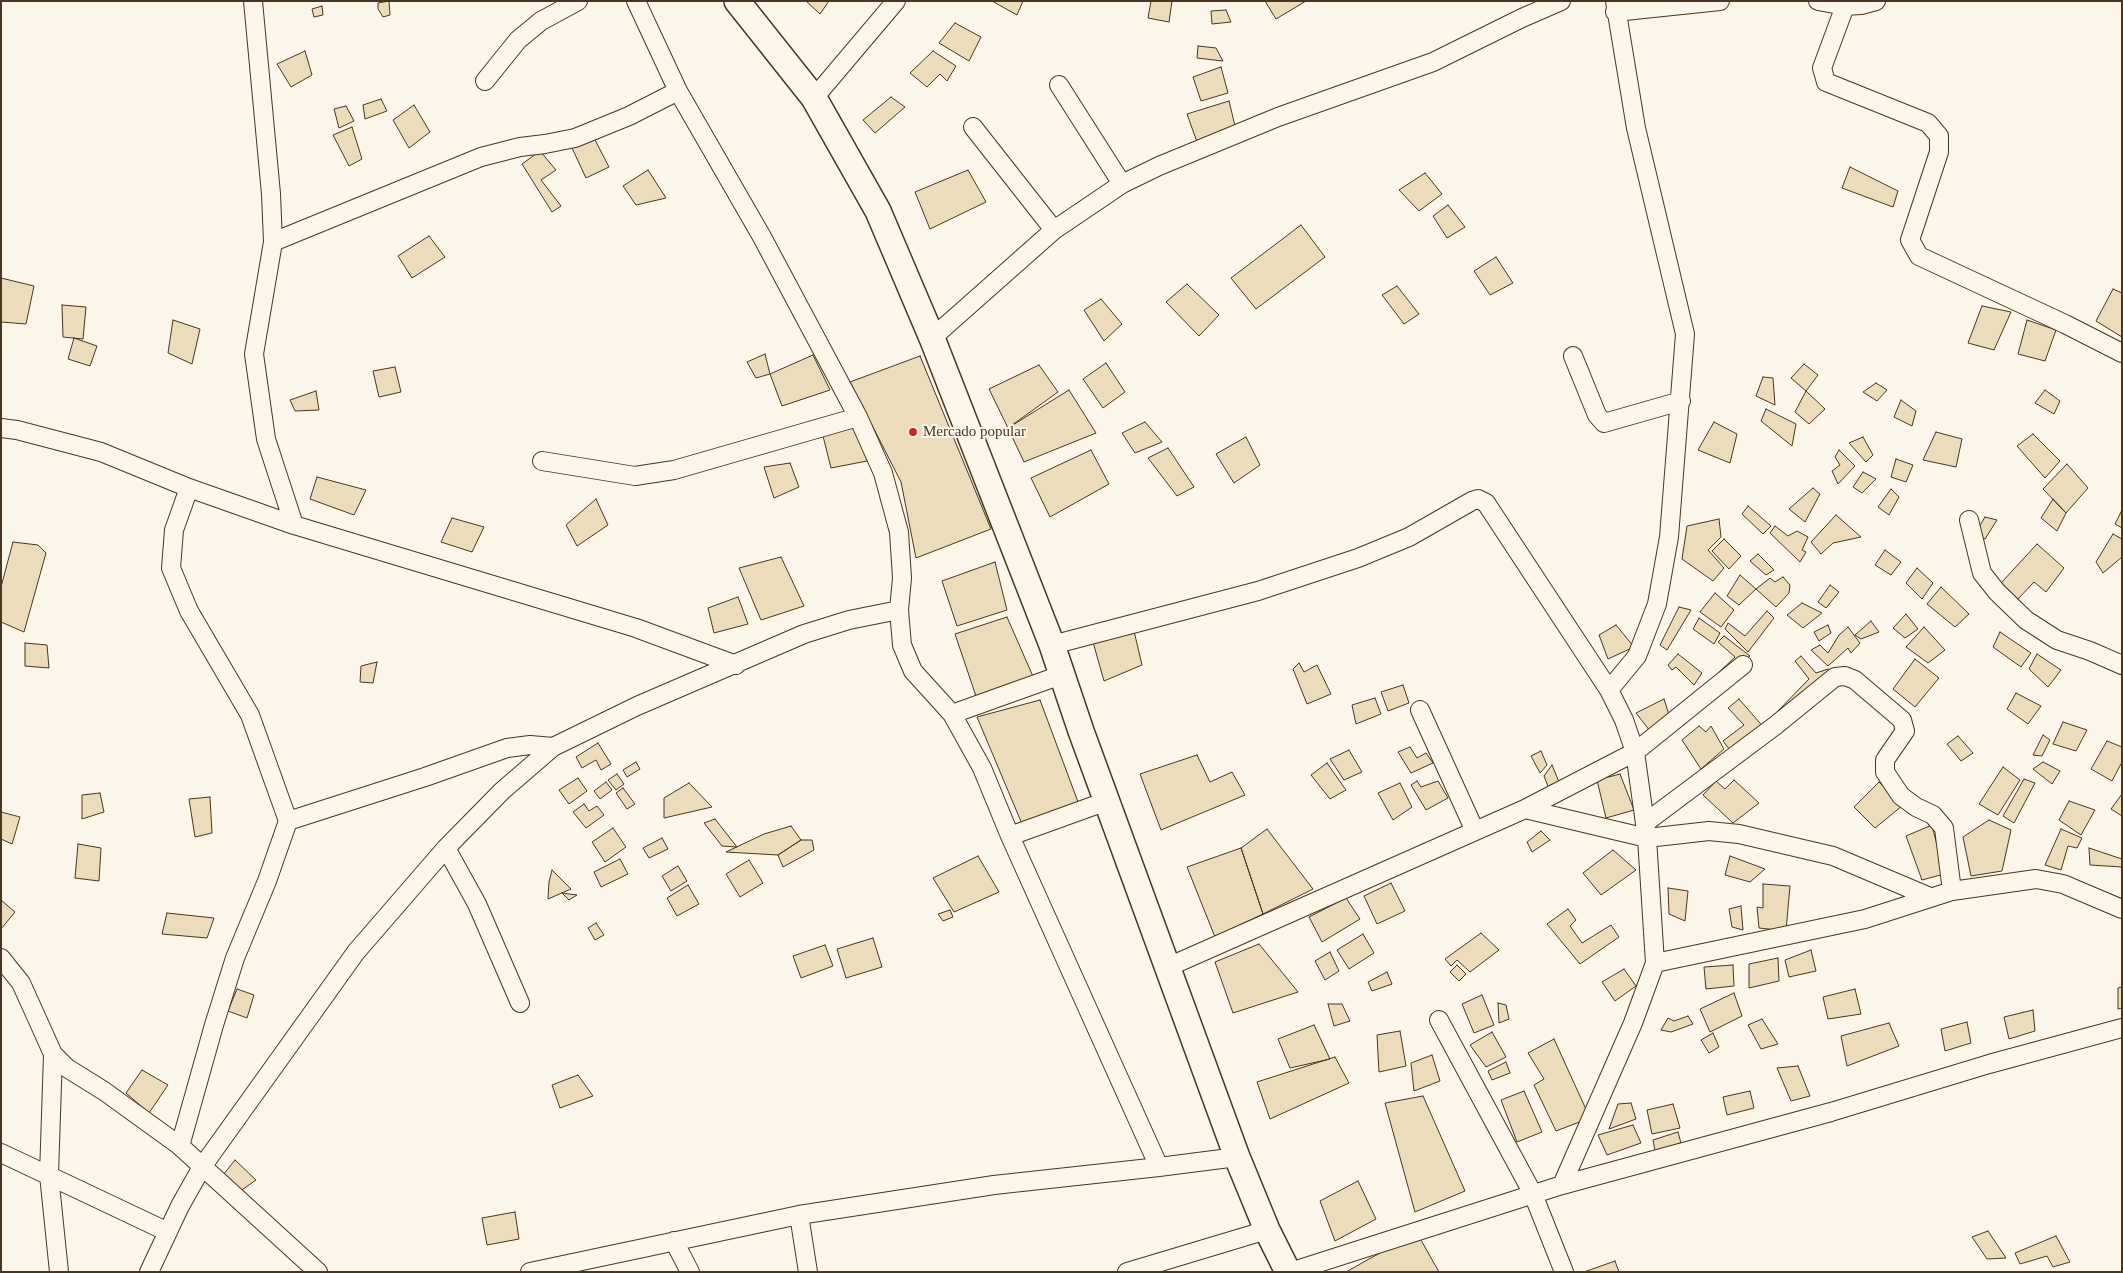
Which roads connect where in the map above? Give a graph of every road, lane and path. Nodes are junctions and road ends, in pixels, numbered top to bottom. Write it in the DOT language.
graph roads {
  1 [pos="253,1"];
  2 [pos="578,1"];
  3 [pos="636,1"];
  4 [pos="737,1"];
  5 [pos="896,1"];
  6 [pos="1561,1"];
  7 [pos="1720,1"];
  8 [pos="1818,1"];
  9 [pos="1876,1"];
  10 [pos="1844,6"];
  11 [pos="1615,7"];
  12 [pos="485,81"];
  13 [pos="1059,85"];
  14 [pos="678,91"];
  15 [pos="814,98"];
  16 [pos="973,127"];
  17 [pos="1122,184"];
  18 [pos="1054,230"];
  19 [pos="273,242"];
  20 [pos="932,338"];
  21 [pos="2122,354"];
  22 [pos="1573,356"];
  23 [pos="1681,401"];
  24 [pos="858,416"];
  25 [pos="1,428"];
  26 [pos="542,462"];
  27 [pos="189,488"];
  28 [pos="1969,520"];
  29 [pos="294,525"];
  30 [pos="899,610"];
  31 [pos="1052,645"];
  32 [pos="736,665"];
  33 [pos="1743,665"];
  34 [pos="2122,666"];
  35 [pos="1061,675"];
  36 [pos="1609,690"];
  37 [pos="1420,710"];
  38 [pos="952,714"];
  39 [pos="553,747"];
  40 [pos="1635,752"];
  41 [pos="1107,801"];
  42 [pos="1525,808"];
  43 [pos="288,821"];
  44 [pos="1475,831"];
  45 [pos="1646,831"];
  46 [pos="1010,836"];
  47 [pos="446,848"];
  48 [pos="1952,891"];
  49 [pos="1930,897"];
  50 [pos="2122,910"];
  51 [pos="1,958"];
  52 [pos="1656,963"];
  53 [pos="1168,967"];
  54 [pos="520,1003"];
  55 [pos="1439,1020"];
  56 [pos="2122,1028"];
  57 [pos="52,1054"];
  58 [pos="180,1146"];
  59 [pos="1,1153"];
  60 [pos="1237,1157"];
  61 [pos="202,1167"];
  62 [pos="1159,1167"];
  63 [pos="49,1175"];
  64 [pos="1562,1185"];
  65 [pos="1533,1194"];
  66 [pos="799,1215"];
  67 [pos="1267,1230"];
  68 [pos="168,1232"];
  69 [pos="674,1241"];
  70 [pos="558,1269"];
  71 [pos="59,1272"];
  72 [pos="149,1272"];
  73 [pos="318,1272"];
  74 [pos="530,1272"];
  75 [pos="690,1272"];
  76 [pos="808,1272"];
  77 [pos="1127,1272"];
  78 [pos="1289,1272"];
  79 [pos="1564,1272"];
  1 -- 19 [label="street"];
  2 -- 12 [label="street"];
  3 -- 14 [label="street"];
  4 -- 15 [label="street"];
  5 -- 15 [label="street"];
  6 -- 17 [label="street"];
  7 -- 11 [label="street"];
  8 -- 10 [label="street"];
  9 -- 10 [label="street"];
  10 -- 21 [label="street"];
  11 -- 23 [label="street"];
  13 -- 17 [label="street"];
  14 -- 19 [label="street"];
  14 -- 24 [label="street"];
  15 -- 20 [label="street"];
  16 -- 18 [label="street"];
  17 -- 18 [label="street"];
  18 -- 20 [label="street"];
  19 -- 29 [label="street"];
  20 -- 31 [label="street"];
  22 -- 23 [label="street"];
  23 -- 36 [label="street"];
  24 -- 26 [label="street"];
  24 -- 30 [label="street"];
  25 -- 27 [label="street"];
  27 -- 29 [label="street"];
  27 -- 43 [label="street"];
  28 -- 34 [label="street"];
  29 -- 32 [label="street"];
  30 -- 32 [label="street"];
  30 -- 38 [label="street"];
  31 -- 35 [label="street"];
  31 -- 36 [label="street"];
  32 -- 39 [label="street"];
  33 -- 40 [label="street"];
  35 -- 38 [label="street"];
  35 -- 41 [label="street"];
  36 -- 40 [label="street"];
  37 -- 44 [label="street"];
  38 -- 46 [label="street"];
  39 -- 43 [label="street"];
  39 -- 47 [label="street"];
  40 -- 42 [label="street"];
  40 -- 45 [label="street"];
  41 -- 46 [label="street"];
  41 -- 53 [label="street"];
  42 -- 44 [label="street"];
  42 -- 45 [label="street"];
  43 -- 58 [label="street"];
  44 -- 53 [label="street"];
  45 -- 48 [label="street"];
  45 -- 49 [label="street"];
  45 -- 52 [label="street"];
  46 -- 62 [label="street"];
  47 -- 54 [label="street"];
  47 -- 61 [label="street"];
  48 -- 49 [label="street"];
  48 -- 50 [label="street"];
  49 -- 52 [label="street"];
  51 -- 57 [label="street"];
  52 -- 64 [label="street"];
  53 -- 60 [label="street"];
  55 -- 65 [label="street"];
  56 -- 64 [label="street"];
  57 -- 58 [label="street"];
  57 -- 63 [label="street"];
  58 -- 61 [label="street"];
  59 -- 63 [label="street"];
  60 -- 62 [label="street"];
  60 -- 67 [label="street"];
  61 -- 68 [label="street"];
  61 -- 73 [label="street"];
  62 -- 66 [label="street"];
  63 -- 68 [label="street"];
  63 -- 71 [label="street"];
  64 -- 65 [label="street"];
  65 -- 78 [label="street"];
  65 -- 79 [label="street"];
  66 -- 69 [label="street"];
  66 -- 76 [label="street"];
  67 -- 77 [label="street"];
  67 -- 78 [label="street"];
  68 -- 72 [label="street"];
  69 -- 70 [label="street"];
  69 -- 75 [label="street"];
  70 -- 74 [label="street"];
}
